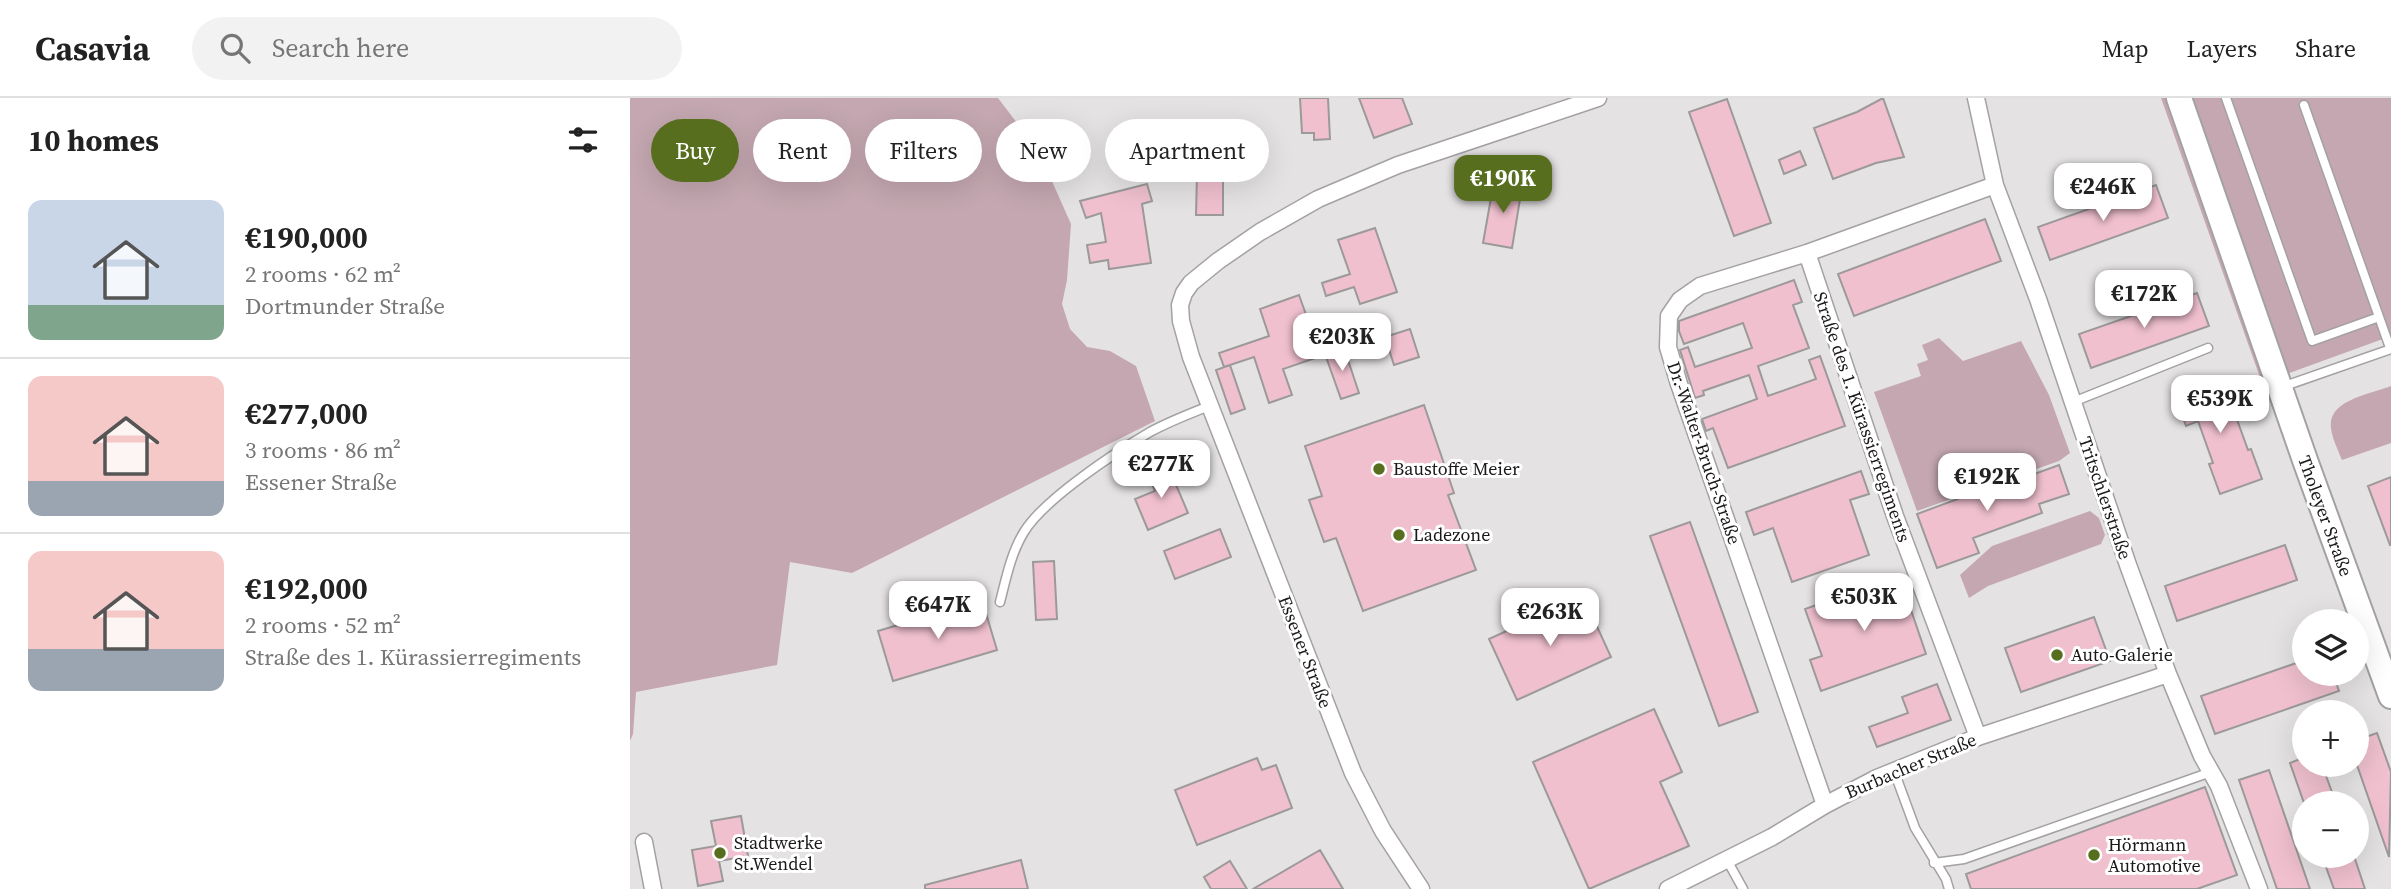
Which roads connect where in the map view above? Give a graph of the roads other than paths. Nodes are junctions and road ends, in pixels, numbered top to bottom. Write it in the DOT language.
graph roads {
  1 [pos="1598,98"];
  2 [pos="1976,98"];
  3 [pos="2179,98"];
  4 [pos="2226,98"];
  5 [pos="2304,105"];
  6 [pos="1995,185"];
  7 [pos="1807,253"];
  8 [pos="2379,317"];
  9 [pos="2208,348"];
  10 [pos="2390,348"];
  11 [pos="2280,388"];
  12 [pos="2073,402"];
  13 [pos="1209,406"];
  14 [pos="1000,602"];
  15 [pos="2168,674"];
  16 [pos="2391,694"];
  17 [pos="1978,737"];
  18 [pos="1894,771"];
  19 [pos="2211,772"];
  20 [pos="1825,805"];
  21 [pos="644,842"];
  22 [pos="1727,860"];
  23 [pos="1934,863"];
  24 [pos="653,889"];
  25 [pos="1421,889"];
  26 [pos="1668,889"];
  27 [pos="1743,889"];
  28 [pos="1949,889"];
  29 [pos="2259,889"];
  1 -- 13 [label="street, Essener Straße"];
  2 -- 6 [label="street, Tritschlerstraße"];
  3 -- 11 [label="main road, Tholeyer Straße"];
  4 -- 8 [label="lane"];
  5 -- 8 [label="lane"];
  6 -- 7 [label="street, Dr.-Walter-Bruch-Straße"];
  6 -- 12 [label="street, Tritschlerstraße"];
  7 -- 17 [label="street, Straße des 1. Kürassierregiments"];
  7 -- 20 [label="street, Dr.-Walter-Bruch-Straße"];
  8 -- 10 [label="lane"];
  9 -- 12 [label="lane"];
  10 -- 11 [label="lane"];
  11 -- 16 [label="main road, Tholeyer Straße"];
  12 -- 15 [label="street, Tritschlerstraße"];
  13 -- 14 [label="lane"];
  13 -- 25 [label="street, Essener Straße"];
  15 -- 17 [label="street, Burbacher Straße"];
  15 -- 19 [label="street, Tritschlerstraße"];
  17 -- 18 [label="street, Burbacher Straße"];
  18 -- 20 [label="street, Burbacher Straße"];
  18 -- 23 [label="lane"];
  19 -- 23 [label="lane"];
  19 -- 29 [label="street, Tritschlerstraße"];
  20 -- 22 [label="street, Burbacher Straße"];
  21 -- 24 [label="street"];
  22 -- 26 [label="street, Burbacher Straße"];
  22 -- 27 [label="lane"];
  23 -- 28 [label="lane"];
}
